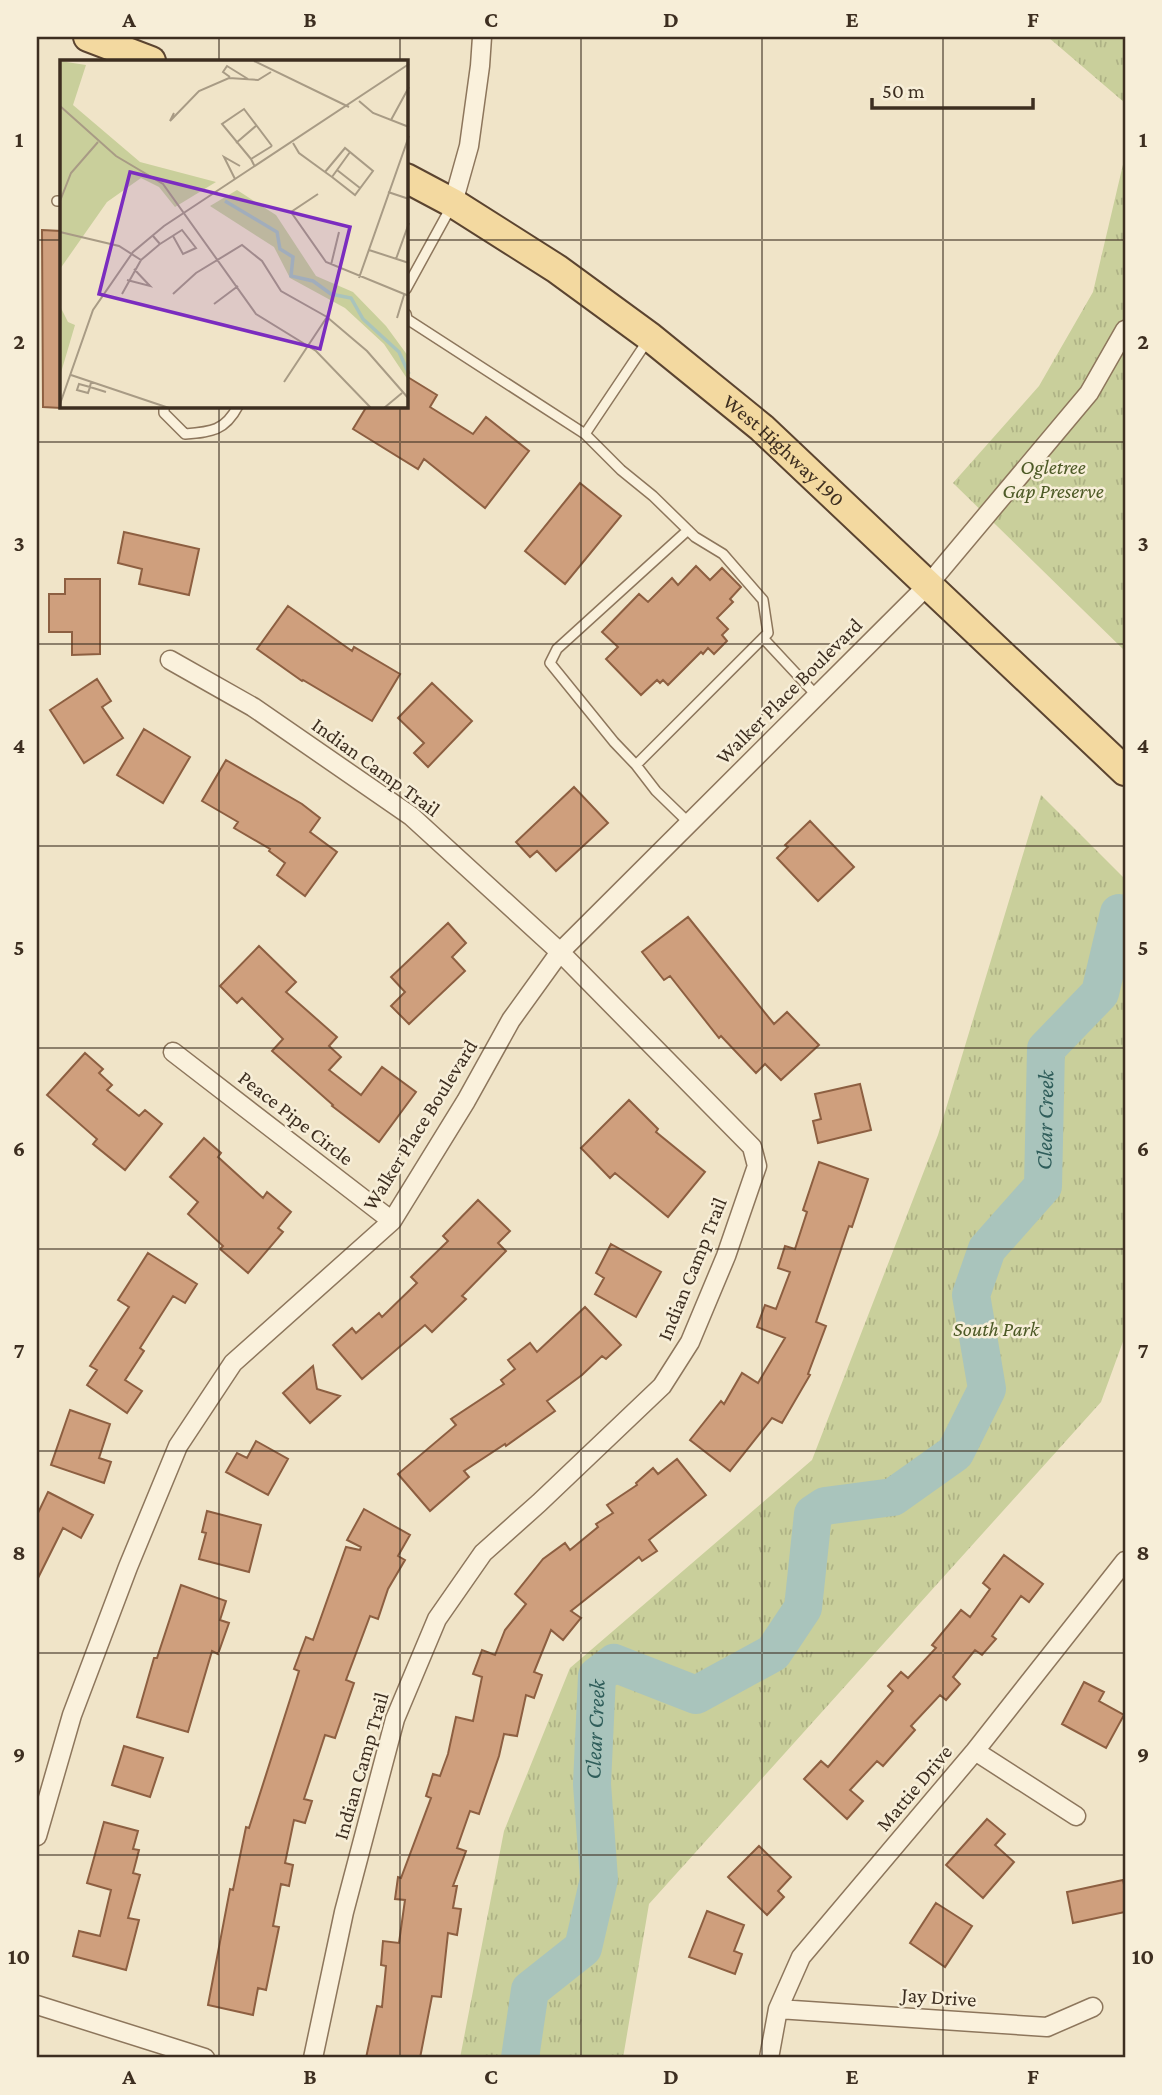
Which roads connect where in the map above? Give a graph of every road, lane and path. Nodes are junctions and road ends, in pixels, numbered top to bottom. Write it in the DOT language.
graph roads {
  1 [pos="88,37"];
  2 [pos="482,37"];
  3 [pos="148,60"];
  4 [pos="408,179"];
  5 [pos="453,203"];
  6 [pos="408,285"];
  7 [pos="408,320"];
  8 [pos="1125,330"];
  9 [pos="650,337"];
  10 [pos="164,408"];
  11 [pos="237,408"];
  12 [pos="585,434"];
  13 [pos="688,530"];
  14 [pos="928,584"];
  15 [pos="763,638"];
  16 [pos="170,660"];
  17 [pos="817,696"];
  18 [pos="636,765"];
  19 [pos="1125,771"];
  20 [pos="689,824"];
  21 [pos="560,952"];
  22 [pos="173,1052"];
  23 [pos="392,1221"];
  24 [pos="1125,1561"];
  25 [pos="975,1751"];
  26 [pos="1076,1816"];
  27 [pos="37,1836"];
  28 [pos="37,2005"];
  29 [pos="1093,2007"];
  30 [pos="778,2009"];
  31 [pos="205,2058"];
  32 [pos="313,2058"];
  33 [pos="769,2058"];
  1 -- 3 [label="main road"];
  2 -- 5 [label="street"];
  4 -- 5 [label="main road, West Highway 190"];
  5 -- 6 [label="lane"];
  5 -- 9 [label="main road, West Highway 190"];
  7 -- 12 [label="lane"];
  8 -- 14 [label="street, Walker Place Boulevard"];
  9 -- 12 [label="lane"];
  9 -- 14 [label="main road, West Highway 190"];
  10 -- 11 [label="lane"];
  12 -- 13 [label="lane"];
  13 -- 15 [label="lane"];
  13 -- 18 [label="lane"];
  14 -- 17 [label="street, Walker Place Boulevard"];
  14 -- 19 [label="main road, West Highway 190"];
  15 -- 17 [label="lane"];
  15 -- 18 [label="lane"];
  16 -- 21 [label="street, Indian Camp Trail"];
  17 -- 20 [label="street, Walker Place Boulevard"];
  18 -- 20 [label="lane"];
  20 -- 21 [label="street, Walker Place Boulevard"];
  21 -- 23 [label="street, Walker Place Boulevard"];
  21 -- 32 [label="street, Indian Camp Trail"];
  22 -- 23 [label="street, Peace Pipe Circle"];
  23 -- 27 [label="street, Walker Place Boulevard"];
  24 -- 25 [label="street, Mattie Drive"];
  25 -- 26 [label="street"];
  25 -- 30 [label="street, Mattie Drive"];
  28 -- 31 [label="street"];
  29 -- 30 [label="street, Jay Drive"];
  30 -- 33 [label="street, Mattie Drive"];
}
